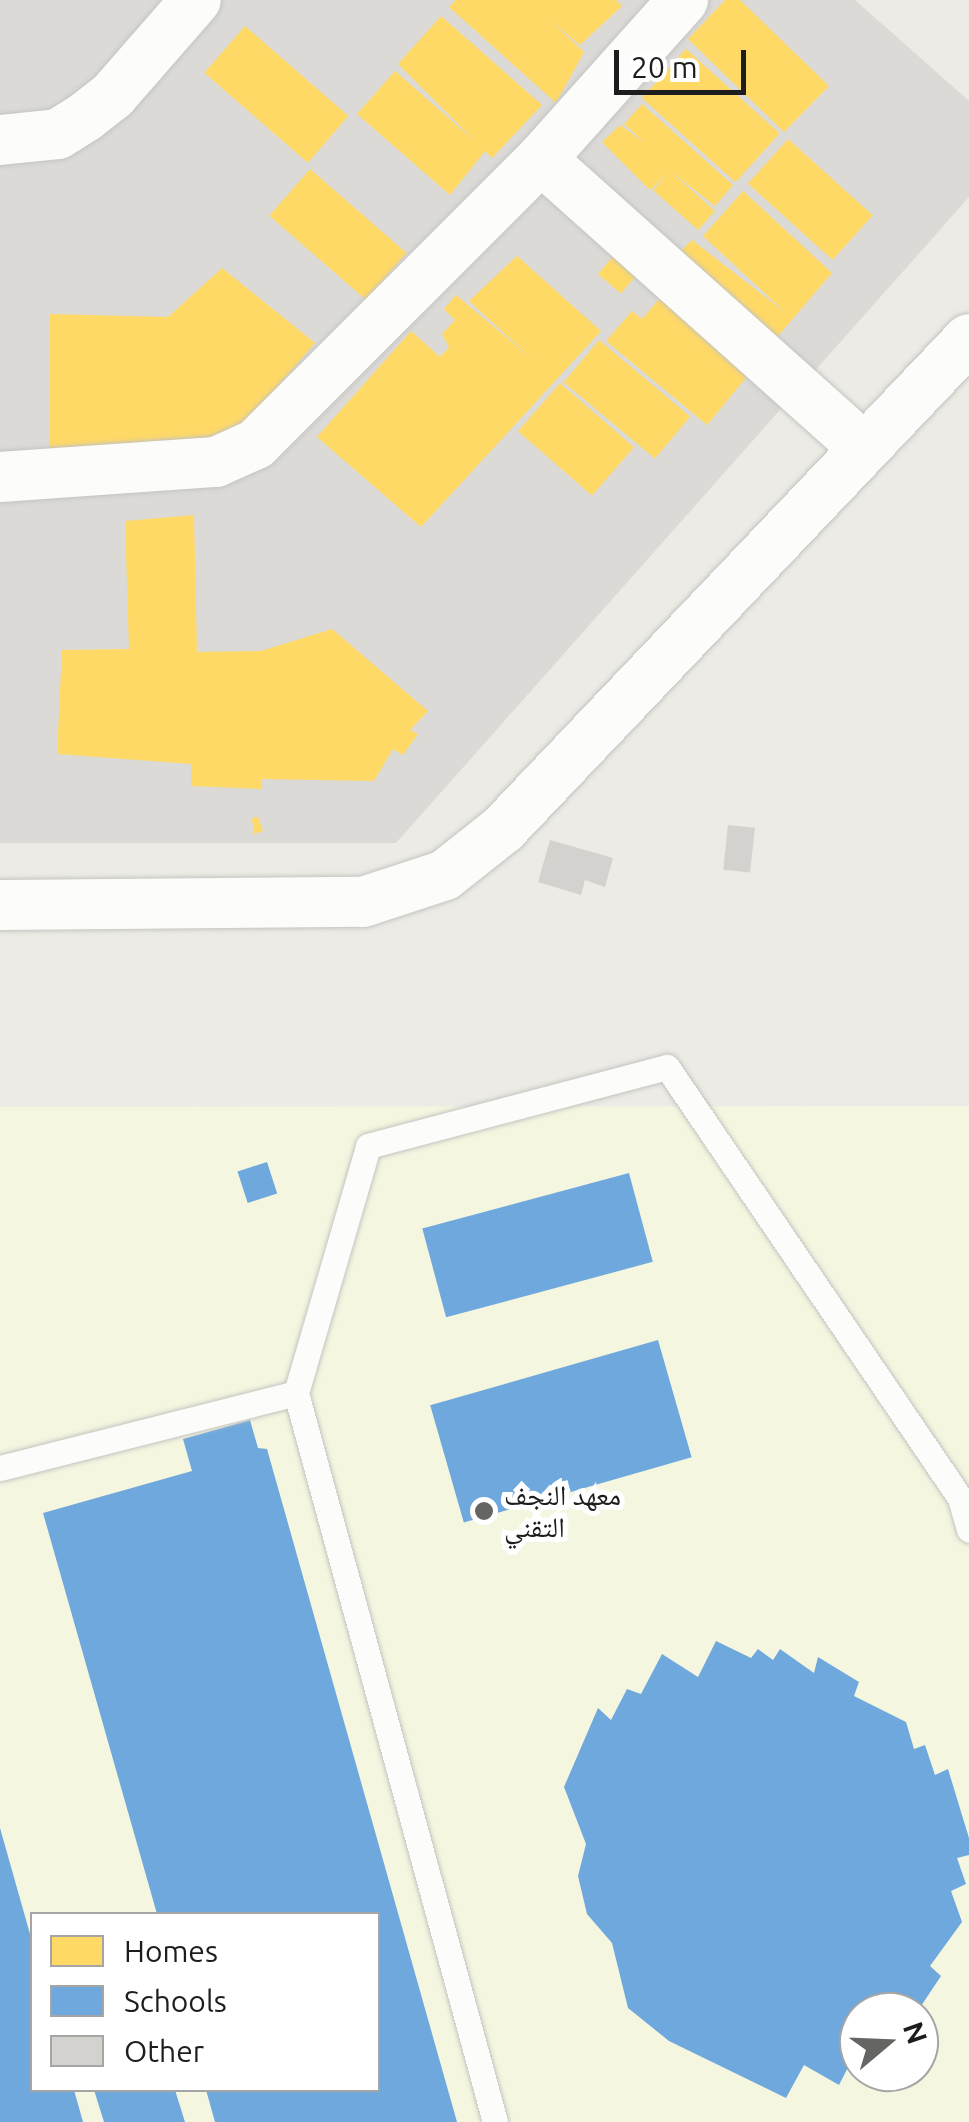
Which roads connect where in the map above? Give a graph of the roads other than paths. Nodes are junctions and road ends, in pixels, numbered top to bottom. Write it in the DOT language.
graph roads {
  1 [pos="196,0"];
  2 [pos="683,0"];
  3 [pos="0,140"];
  4 [pos="541,159"];
  5 [pos="969,339"];
  6 [pos="864,448"];
  7 [pos="0,477"];
  8 [pos="0,905"];
  9 [pos="296,1393"];
  10 [pos="0,1468"];
  11 [pos="969,1530"];
  12 [pos="495,2122"];
  1 -- 3 [label="street"];
  2 -- 4 [label="street"];
  4 -- 6 [label="street"];
  4 -- 7 [label="street"];
  5 -- 6 [label="street"];
  6 -- 8 [label="street"];
  9 -- 10 [label="lane"];
  9 -- 11 [label="lane"];
  9 -- 12 [label="lane"];
}
